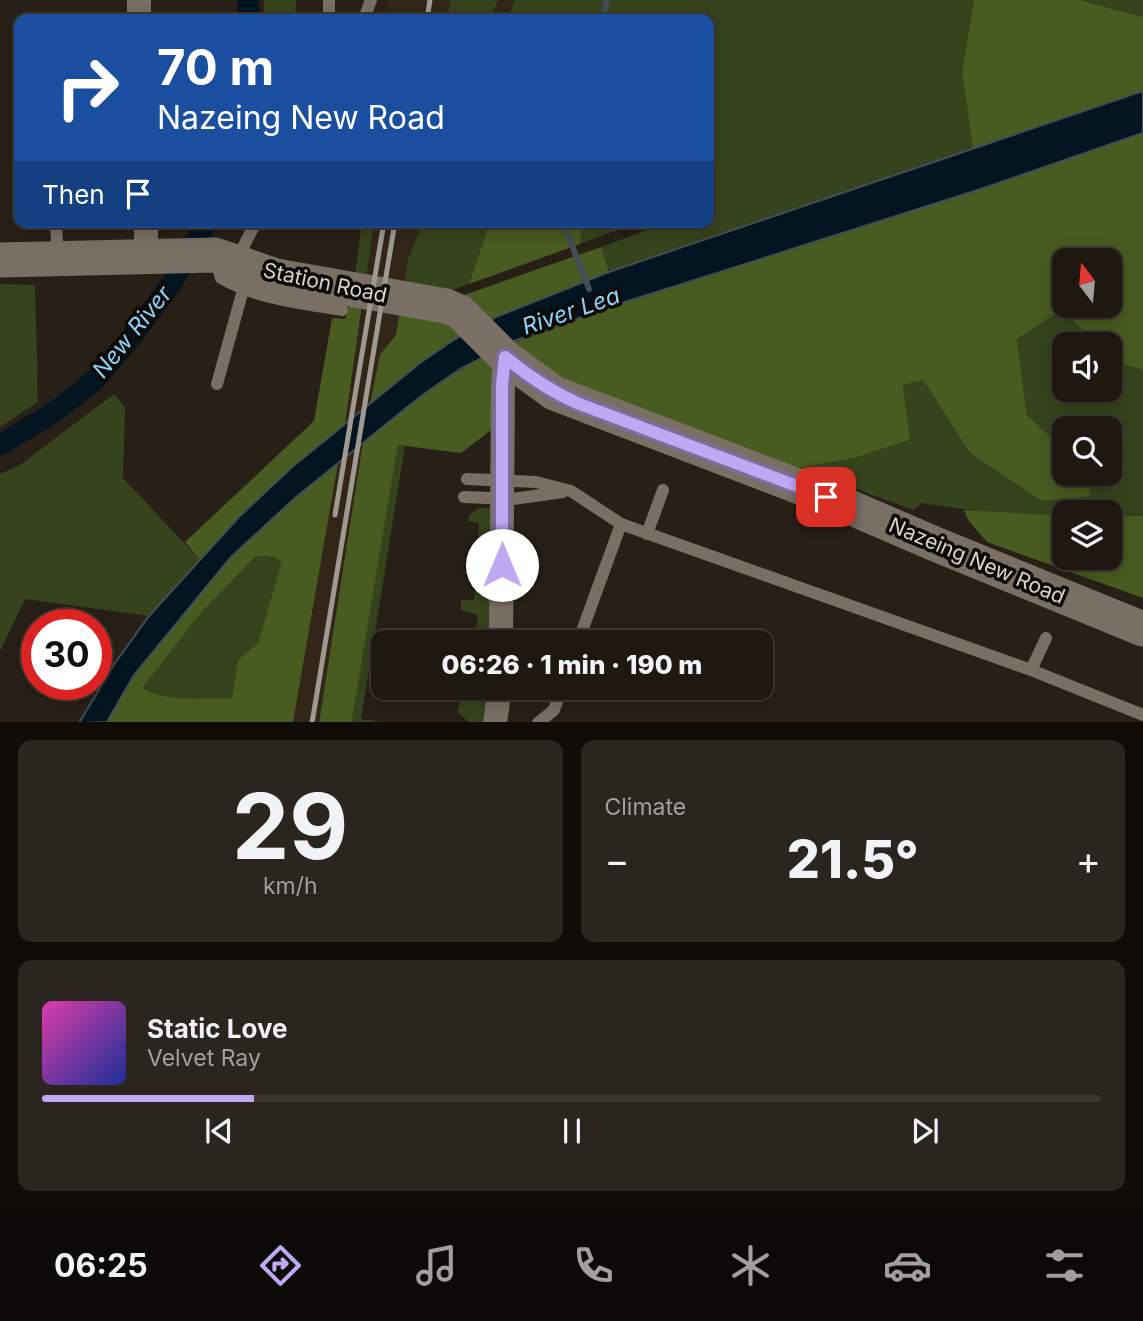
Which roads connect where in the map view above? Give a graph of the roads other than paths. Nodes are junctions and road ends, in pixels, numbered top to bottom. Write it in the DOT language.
graph roads {
  1 [pos="245,228"];
  2 [pos="196,256"];
  3 [pos="0,260"];
  4 [pos="342,310"];
  5 [pos="504,371"];
  6 [pos="217,384"];
  7 [pos="467,479"];
  8 [pos="663,490"];
  9 [pos="570,491"];
  10 [pos="464,497"];
  11 [pos="621,524"];
  12 [pos="647,534"];
  13 [pos="1143,629"];
  14 [pos="501,630"];
  15 [pos="582,630"];
  16 [pos="1046,638"];
  17 [pos="1031,670"];
  18 [pos="498,700"];
  19 [pos="558,700"];
  20 [pos="1143,715"];
  21 [pos="495,722"];
  22 [pos="539,722"];
  1 -- 2 [label="lane"];
  2 -- 3 [label="main road, Station Road"];
  2 -- 4 [label="lane"];
  2 -- 5 [label="main road, Station Road"];
  2 -- 6 [label="lane"];
  5 -- 13 [label="main road, Nazeing New Road"];
  5 -- 14 [label="street"];
  7 -- 9 [label="lane"];
  8 -- 12 [label="lane"];
  9 -- 10 [label="lane"];
  9 -- 11 [label="lane"];
  11 -- 12 [label="lane"];
  11 -- 15 [label="lane"];
  12 -- 17 [label="lane"];
  16 -- 17 [label="lane"];
  17 -- 20 [label="lane"];
  18 -- 21 [label="street"];
  19 -- 22 [label="lane"];
}
